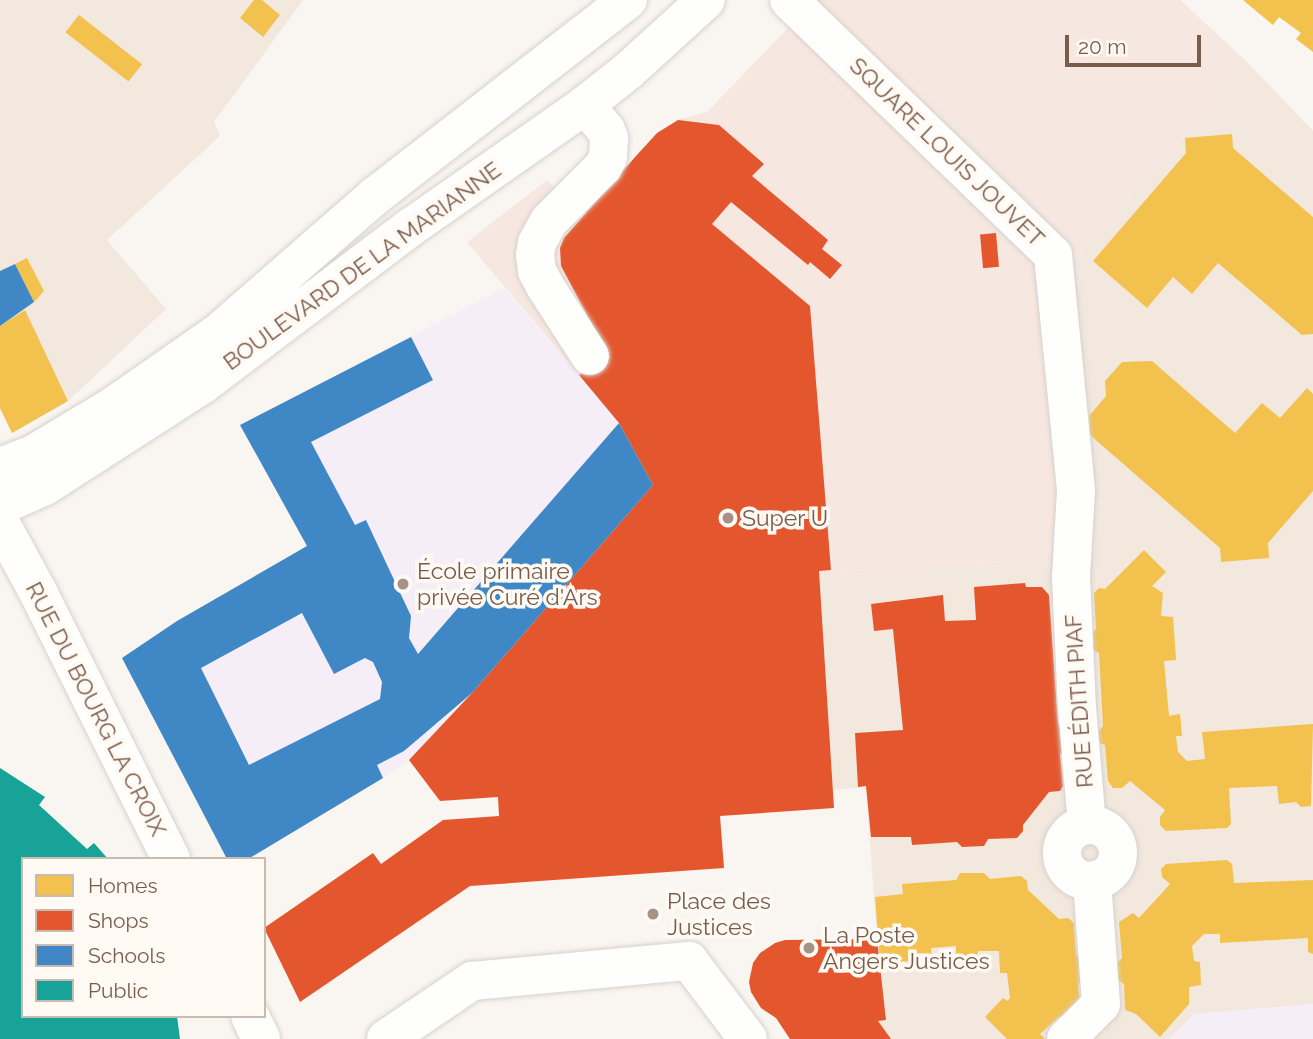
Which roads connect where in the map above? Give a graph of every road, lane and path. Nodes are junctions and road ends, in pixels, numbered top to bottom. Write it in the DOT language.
graph roads {
  1 [pos="628,0"];
  2 [pos="706,0"];
  3 [pos="789,0"];
  4 [pos="585,105"];
  5 [pos="590,356"];
  6 [pos="0,467"];
  7 [pos="0,506"];
  8 [pos="0,522"];
  9 [pos="1071,577"];
  10 [pos="170,857"];
  11 [pos="251,1018"];
  12 [pos="261,1039"];
  13 [pos="386,1039"];
  14 [pos="748,1039"];
  15 [pos="1066,1039"];
  1 -- 6 [label="street, BOULEVARD DE LA MARIANNE"];
  2 -- 4 [label="street, BOULEVARD DE LA MARIANNE"];
  3 -- 9 [label="street, SQUARE LOUIS JOUVET"];
  4 -- 5 [label="street"];
  4 -- 7 [label="street, BOULEVARD DE LA MARIANNE"];
  8 -- 10 [label="street, RUE DU BOURG LA CROIX"];
  9 -- 15 [label="street, RUE ÉDITH PIAF"];
  11 -- 12 [label="street"];
  13 -- 14 [label="street"];
}
